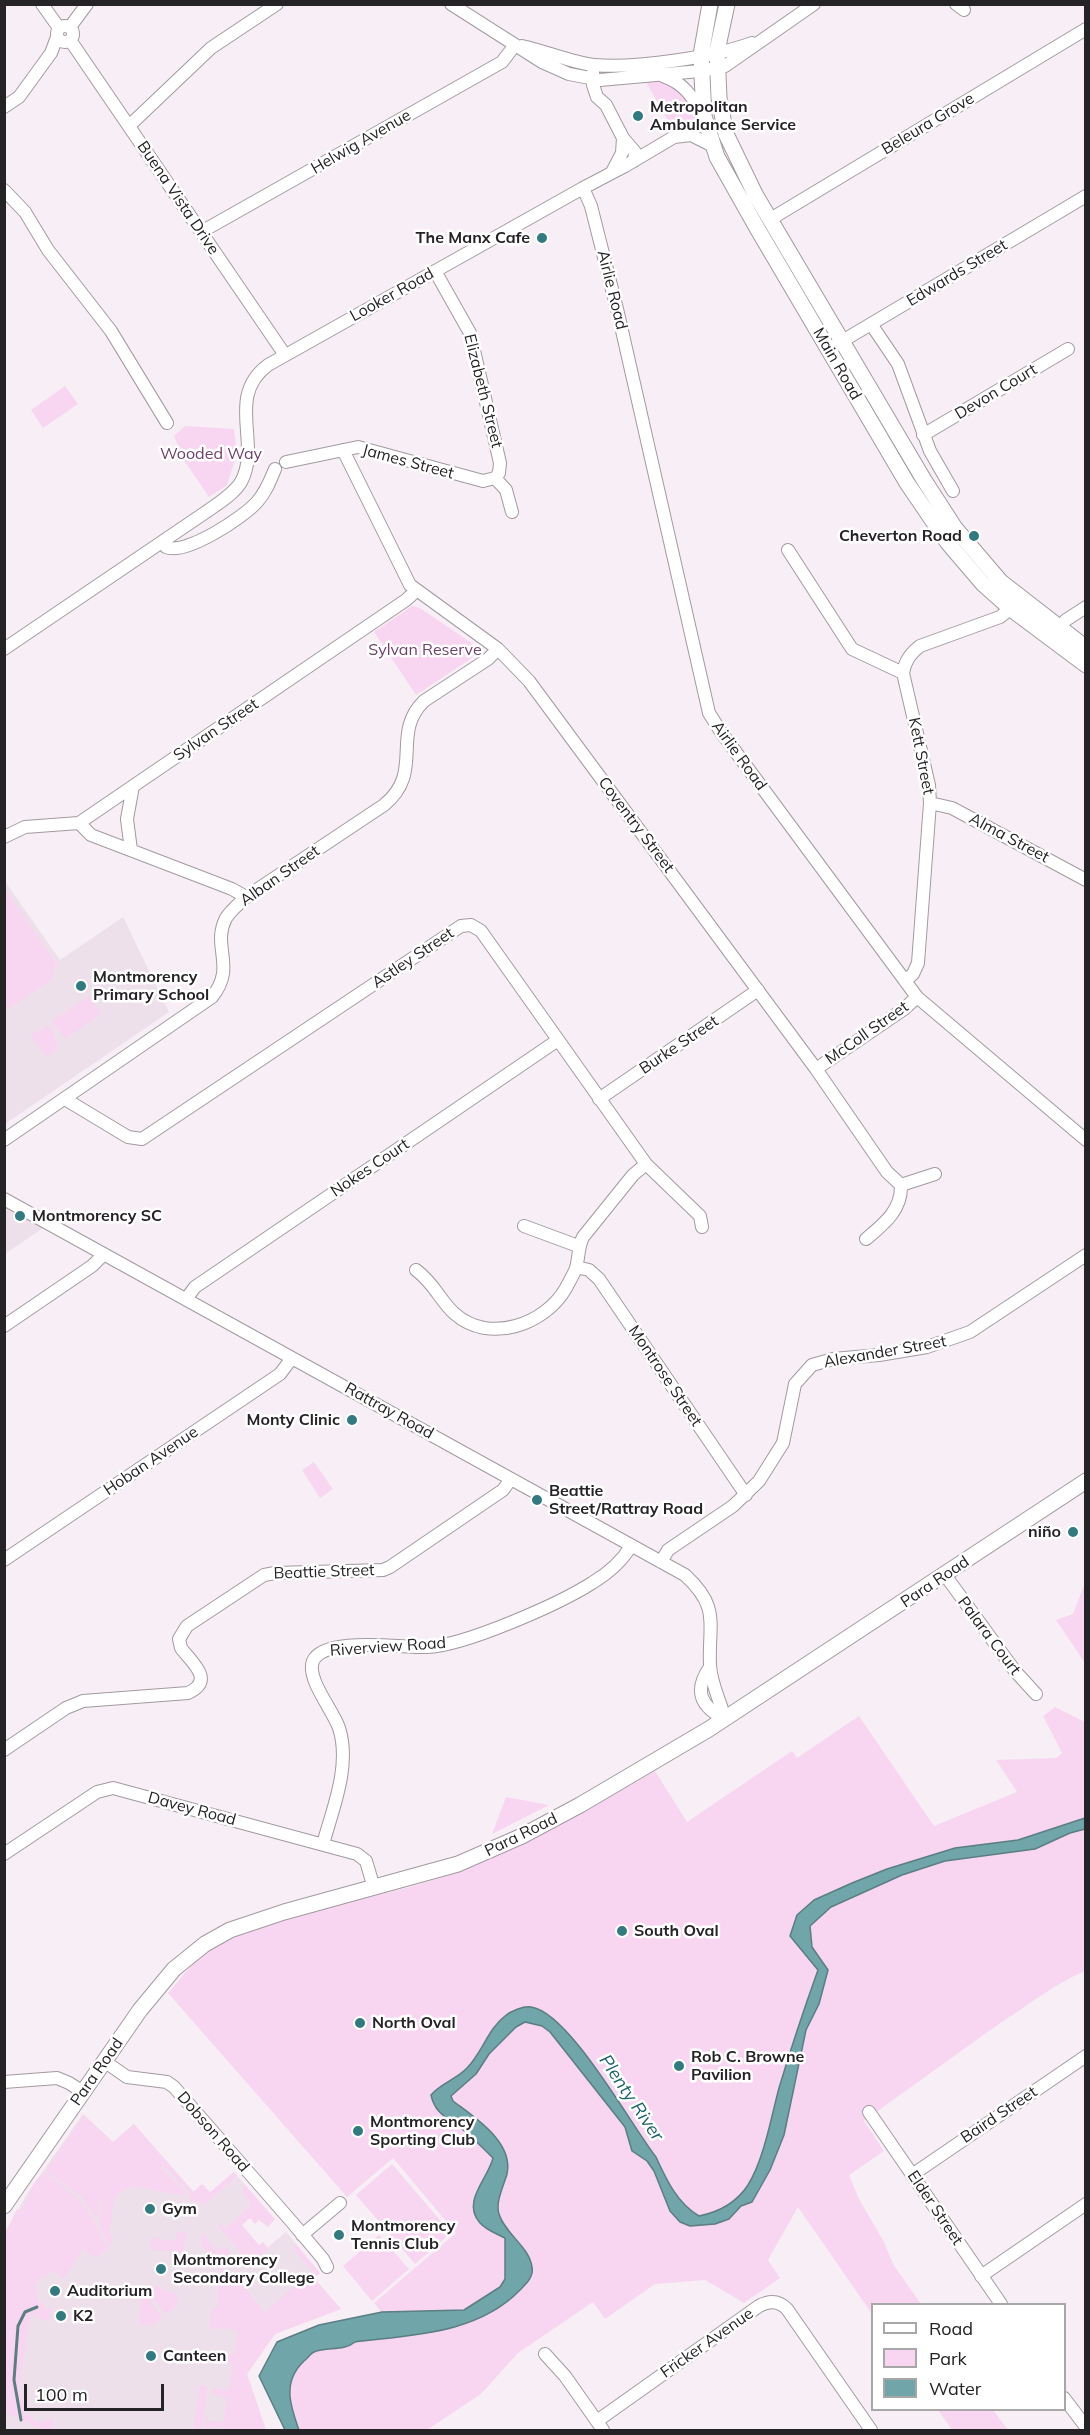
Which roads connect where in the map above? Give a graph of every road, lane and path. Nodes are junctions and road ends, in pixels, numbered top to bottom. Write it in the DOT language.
graph roads {
  1 [pos="42,4"];
  2 [pos="87,4"];
  3 [pos="277,4"];
  4 [pos="451,4"];
  5 [pos="710,4"];
  6 [pos="726,4"];
  7 [pos="814,4"];
  8 [pos="1086,29"];
  9 [pos="64,35"];
  10 [pos="762,39"];
  11 [pos="515,45"];
  12 [pos="717,51"];
  13 [pos="701,55"];
  14 [pos="599,65"];
  15 [pos="708,70"];
  16 [pos="663,75"];
  17 [pos="599,80"];
  18 [pos="4,107"];
  19 [pos="129,126"];
  20 [pos="707,130"];
  21 [pos="623,138"];
  22 [pos="712,146"];
  23 [pos="634,161"];
  24 [pos="612,172"];
  25 [pos="583,188"];
  26 [pos="4,190"];
  27 [pos="1086,196"];
  28 [pos="770,219"];
  29 [pos="201,232"];
  30 [pos="435,271"];
  31 [pos="871,324"];
  32 [pos="835,345"];
  33 [pos="1068,349"];
  34 [pos="285,355"];
  35 [pos="167,423"];
  36 [pos="924,435"];
  37 [pos="343,450"];
  38 [pos="495,478"];
  39 [pos="953,491"];
  40 [pos="513,512"];
  41 [pos="163,541"];
  42 [pos="788,550"];
  43 [pos="416,591"];
  44 [pos="1016,604"];
  45 [pos="1086,607"];
  46 [pos="1054,633"];
  47 [pos="1086,648"];
  48 [pos="4,649"];
  49 [pos="498,649"];
  50 [pos="1086,665"];
  51 [pos="903,673"];
  52 [pos="133,786"];
  53 [pos="930,804"];
  54 [pos="79,823"];
  55 [pos="4,837"];
  56 [pos="131,850"];
  57 [pos="1086,880"];
  58 [pos="246,897"];
  59 [pos="905,981"];
  60 [pos="758,990"];
  61 [pos="917,997"];
  62 [pos="558,1040"];
  63 [pos="816,1069"];
  64 [pos="65,1099"];
  65 [pos="599,1099"];
  66 [pos="4,1140"];
  67 [pos="1086,1140"];
  68 [pos="646,1164"];
  69 [pos="935,1174"];
  70 [pos="901,1185"];
  71 [pos="4,1198"];
  72 [pos="524,1226"];
  73 [pos="702,1227"];
  74 [pos="866,1239"];
  75 [pos="578,1246"];
  76 [pos="104,1254"];
  77 [pos="1086,1255"];
  78 [pos="576,1267"];
  79 [pos="416,1270"];
  80 [pos="186,1299"];
  81 [pos="4,1326"];
  82 [pos="292,1358"];
  83 [pos="511,1479"];
  84 [pos="1086,1481"];
  85 [pos="746,1495"];
  86 [pos="632,1546"];
  87 [pos="4,1560"];
  88 [pos="661,1562"];
  89 [pos="945,1575"];
  90 [pos="1036,1694"];
  91 [pos="725,1719"];
  92 [pos="4,1750"];
  93 [pos="323,1844"];
  94 [pos="4,1854"];
  95 [pos="374,1888"];
  96 [pos="1086,2056"];
  97 [pos="104,2061"];
  98 [pos="4,2082"];
  99 [pos="83,2092"];
  100 [pos="869,2112"];
  101 [pos="912,2175"];
  102 [pos="340,2203"];
  103 [pos="1086,2204"];
  104 [pos="4,2206"];
  105 [pos="303,2235"];
  106 [pos="327,2267"];
  107 [pos="981,2276"];
  108 [pos="1000,2303"];
  109 [pos="545,2354"];
  110 [pos="1066,2399"];
  111 [pos="600,2426"];
  112 [pos="1086,2427"];
  113 [pos="871,2430"];
  1 -- 9 [label="street, Buena Vista Drive"];
  2 -- 9 [label="street"];
  3 -- 19 [label="street"];
  4 -- 11 [label="street"];
  5 -- 13 [label="main road, Main Road"];
  6 -- 12 [label="main road, Main Road"];
  7 -- 10 [label="street"];
  8 -- 28 [label="street, Beleura Grove"];
  9 -- 18 [label="street"];
  9 -- 19 [label="street, Buena Vista Drive"];
  10 -- 12 [label="street"];
  10 -- 15 [label="street"];
  11 -- 14 [label="street"];
  11 -- 17 [label="street"];
  11 -- 29 [label="street, Helwig Avenue"];
  12 -- 13 [label="street"];
  12 -- 15 [label="main road, Main Road"];
  13 -- 14 [label="street"];
  13 -- 15 [label="main road, Main Road"];
  14 -- 17 [label="street"];
  15 -- 16 [label="street"];
  15 -- 20 [label="main road, Main Road"];
  15 -- 28 [label="main road, Main Road"];
  16 -- 17 [label="street"];
  16 -- 20 [label="street"];
  17 -- 21 [label="street"];
  19 -- 29 [label="street, Buena Vista Drive"];
  20 -- 22 [label="main road, Main Road"];
  21 -- 23 [label="street"];
  21 -- 24 [label="street"];
  22 -- 23 [label="street, Looker Road"];
  22 -- 32 [label="main road, Main Road"];
  23 -- 24 [label="street, Looker Road"];
  24 -- 25 [label="street, Looker Road"];
  25 -- 30 [label="street, Looker Road"];
  25 -- 59 [label="street, Airlie Road"];
  26 -- 35 [label="street"];
  27 -- 31 [label="street, Edwards Street"];
  28 -- 32 [label="main road, Main Road"];
  29 -- 34 [label="street, Buena Vista Drive"];
  30 -- 34 [label="street, Looker Road"];
  30 -- 38 [label="street, Elizabeth Street"];
  31 -- 32 [label="street, Edwards Street"];
  31 -- 36 [label="street"];
  32 -- 44 [label="main road, Main Road"];
  33 -- 36 [label="street, Devon Court"];
  34 -- 41 [label="street, Looker Road"];
  36 -- 39 [label="street"];
  37 -- 38 [label="street, James Street"];
  37 -- 41 [label="street, James Street"];
  37 -- 43 [label="street, Coventry Street"];
  38 -- 40 [label="street"];
  41 -- 48 [label="street, Looker Road"];
  42 -- 51 [label="street"];
  43 -- 49 [label="street, Coventry Street"];
  43 -- 52 [label="street, Sylvan Street"];
  44 -- 46 [label="main road, Main Road"];
  44 -- 51 [label="street"];
  45 -- 46 [label="street"];
  46 -- 47 [label="main road, Main Road"];
  46 -- 50 [label="main road, Main Road"];
  49 -- 58 [label="street, Alban Street"];
  49 -- 60 [label="street, Coventry Street"];
  51 -- 53 [label="street, Kett Street"];
  52 -- 54 [label="street, Sylvan Street"];
  52 -- 56 [label="street"];
  53 -- 57 [label="street, Alma Street"];
  53 -- 59 [label="street, Kett Street"];
  54 -- 55 [label="street"];
  54 -- 56 [label="street"];
  56 -- 58 [label="street"];
  58 -- 64 [label="street, Alban Street"];
  59 -- 61 [label="street, Airlie Road"];
  60 -- 63 [label="street, Coventry Street"];
  60 -- 65 [label="street, Burke Street"];
  61 -- 63 [label="street, McColl Street"];
  61 -- 67 [label="street, Airlie Road"];
  62 -- 64 [label="street, Astley Street"];
  62 -- 65 [label="street, Astley Street"];
  62 -- 80 [label="street, Nokes Court"];
  63 -- 70 [label="street, Coventry Street"];
  64 -- 66 [label="street, Alban Street"];
  65 -- 68 [label="street, Astley Street"];
  68 -- 73 [label="street, Astley Street"];
  68 -- 75 [label="street"];
  69 -- 70 [label="street"];
  70 -- 74 [label="street"];
  71 -- 76 [label="street, Rattray Road"];
  72 -- 75 [label="street"];
  75 -- 78 [label="street"];
  76 -- 80 [label="street, Rattray Road"];
  76 -- 81 [label="street"];
  77 -- 85 [label="street, Alexander Street"];
  78 -- 79 [label="street"];
  78 -- 85 [label="street, Montrose Street"];
  80 -- 82 [label="street, Rattray Road"];
  82 -- 83 [label="street, Rattray Road"];
  82 -- 87 [label="street, Hoban Avenue"];
  83 -- 86 [label="street, Rattray Road"];
  83 -- 92 [label="street, Beattie Street"];
  84 -- 89 [label="main road, Para Road"];
  85 -- 88 [label="street, Alexander Street"];
  86 -- 88 [label="street, Rattray Road"];
  86 -- 93 [label="street, Riverview Road"];
  88 -- 91 [label="street, Rattray Road"];
  89 -- 90 [label="street, Palara Court"];
  89 -- 91 [label="main road, Para Road"];
  91 -- 95 [label="main road, Para Road"];
  93 -- 94 [label="street, Davey Road"];
  93 -- 95 [label="street, Davey Road"];
  95 -- 97 [label="main road, Para Road"];
  96 -- 101 [label="street, Baird Street"];
  97 -- 99 [label="main road, Para Road"];
  97 -- 105 [label="street, Dobson Road"];
  98 -- 99 [label="street"];
  99 -- 104 [label="main road, Para Road"];
  100 -- 101 [label="street, Elder Street"];
  101 -- 107 [label="street, Elder Street"];
  102 -- 105 [label="street"];
  103 -- 107 [label="street"];
  105 -- 106 [label="street, Dobson Road"];
  107 -- 108 [label="street, Elder Street"];
  109 -- 111 [label="street"];
  110 -- 112 [label="street"];
  111 -- 113 [label="street, Fricker Avenue"];
}
